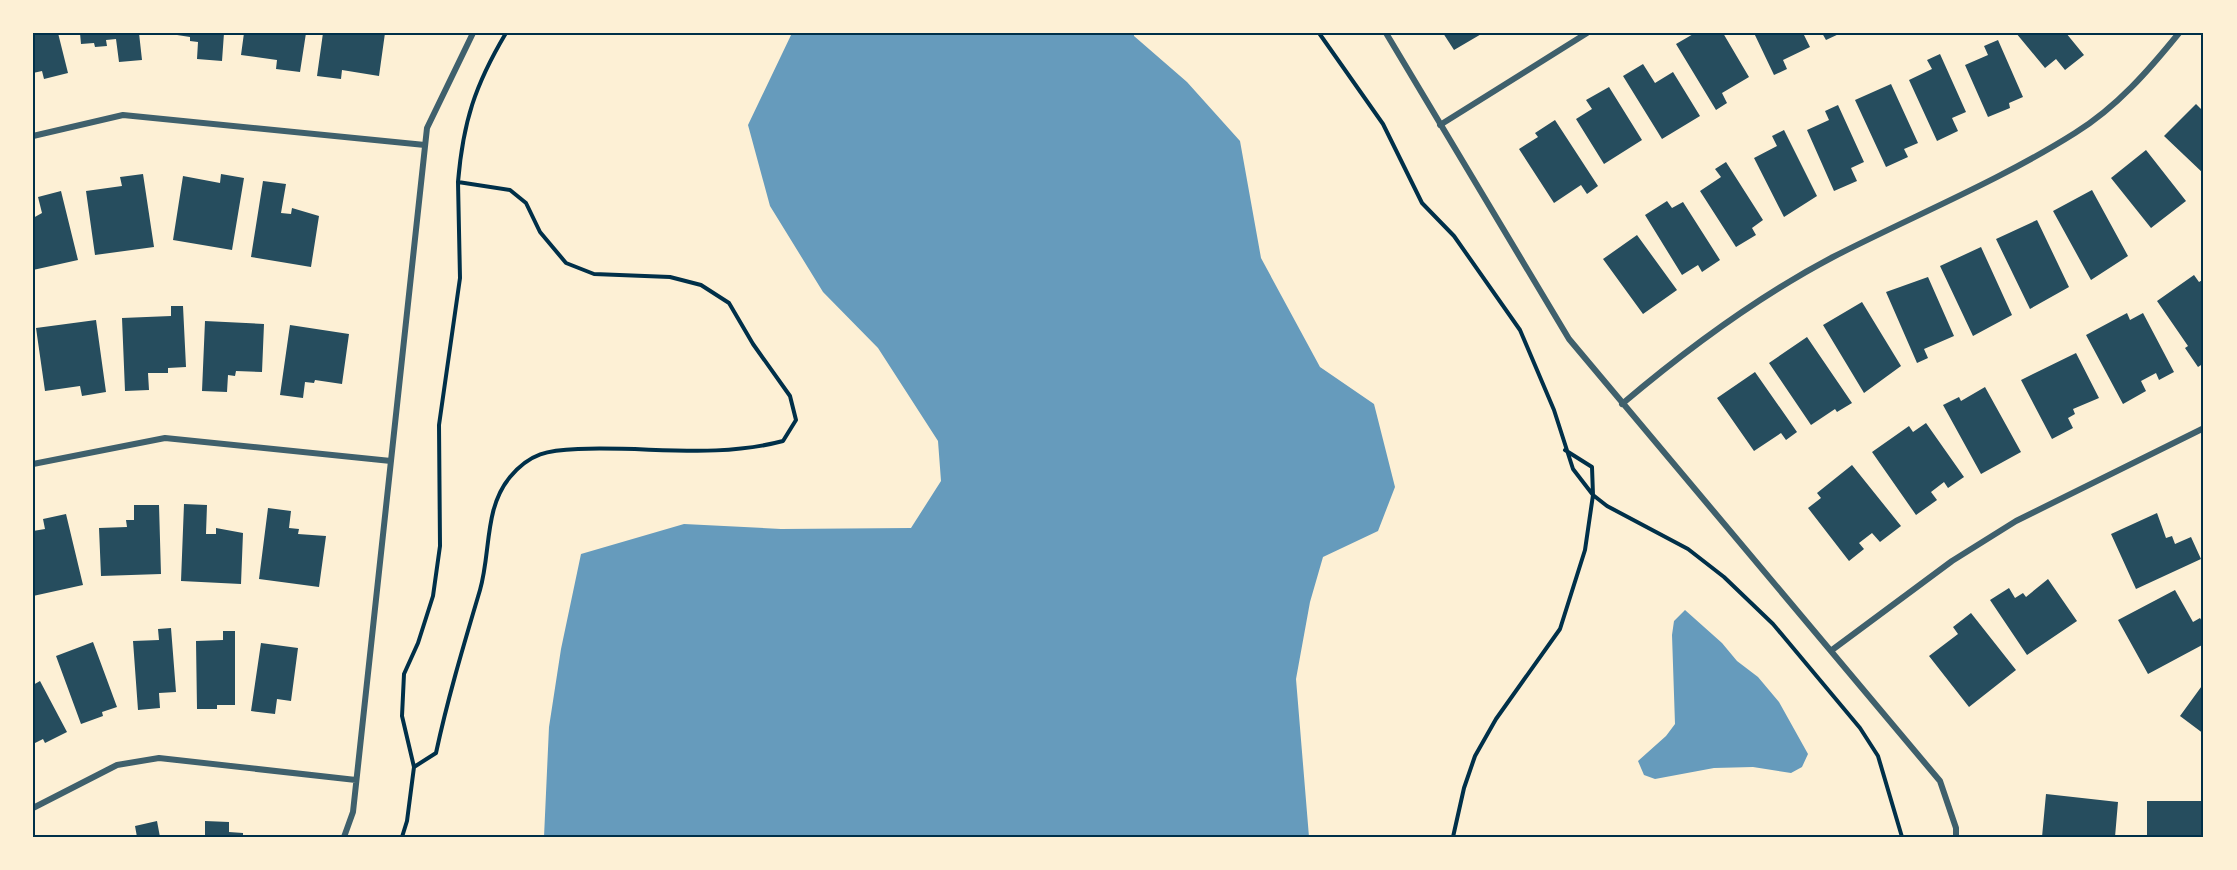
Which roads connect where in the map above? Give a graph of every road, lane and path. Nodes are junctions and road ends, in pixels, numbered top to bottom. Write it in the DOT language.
graph roads {
  1 [pos="473,33"];
  2 [pos="506,33"];
  3 [pos="1319,33"];
  4 [pos="1386,33"];
  5 [pos="1587,33"];
  6 [pos="2180,33"];
  7 [pos="1440,125"];
  8 [pos="33,136"];
  9 [pos="425,145"];
  10 [pos="458,182"];
  11 [pos="1622,404"];
  12 [pos="2204,428"];
  13 [pos="1565,450"];
  14 [pos="391,461"];
  15 [pos="33,464"];
  16 [pos="1593,495"];
  17 [pos="1832,650"];
  18 [pos="414,767"];
  19 [pos="356,780"];
  20 [pos="33,808"];
  21 [pos="344,837"];
  22 [pos="402,837"];
  23 [pos="1453,837"];
  24 [pos="1902,837"];
  25 [pos="1956,837"];
  1 -- 9 [label="street"];
  2 -- 10 [label="path"];
  3 -- 13 [label="path"];
  4 -- 7 [label="street"];
  5 -- 7 [label="street"];
  6 -- 11 [label="street"];
  7 -- 11 [label="street"];
  8 -- 9 [label="street"];
  9 -- 14 [label="street"];
  10 -- 18 [label="path"];
  10 -- 18 [label="path"];
  11 -- 17 [label="street"];
  12 -- 17 [label="street"];
  13 -- 16 [label="path"];
  13 -- 16 [label="path"];
  14 -- 15 [label="street"];
  14 -- 19 [label="street"];
  16 -- 23 [label="path"];
  16 -- 24 [label="path"];
  17 -- 25 [label="street"];
  18 -- 22 [label="path"];
  19 -- 20 [label="street"];
  19 -- 21 [label="street"];
}
